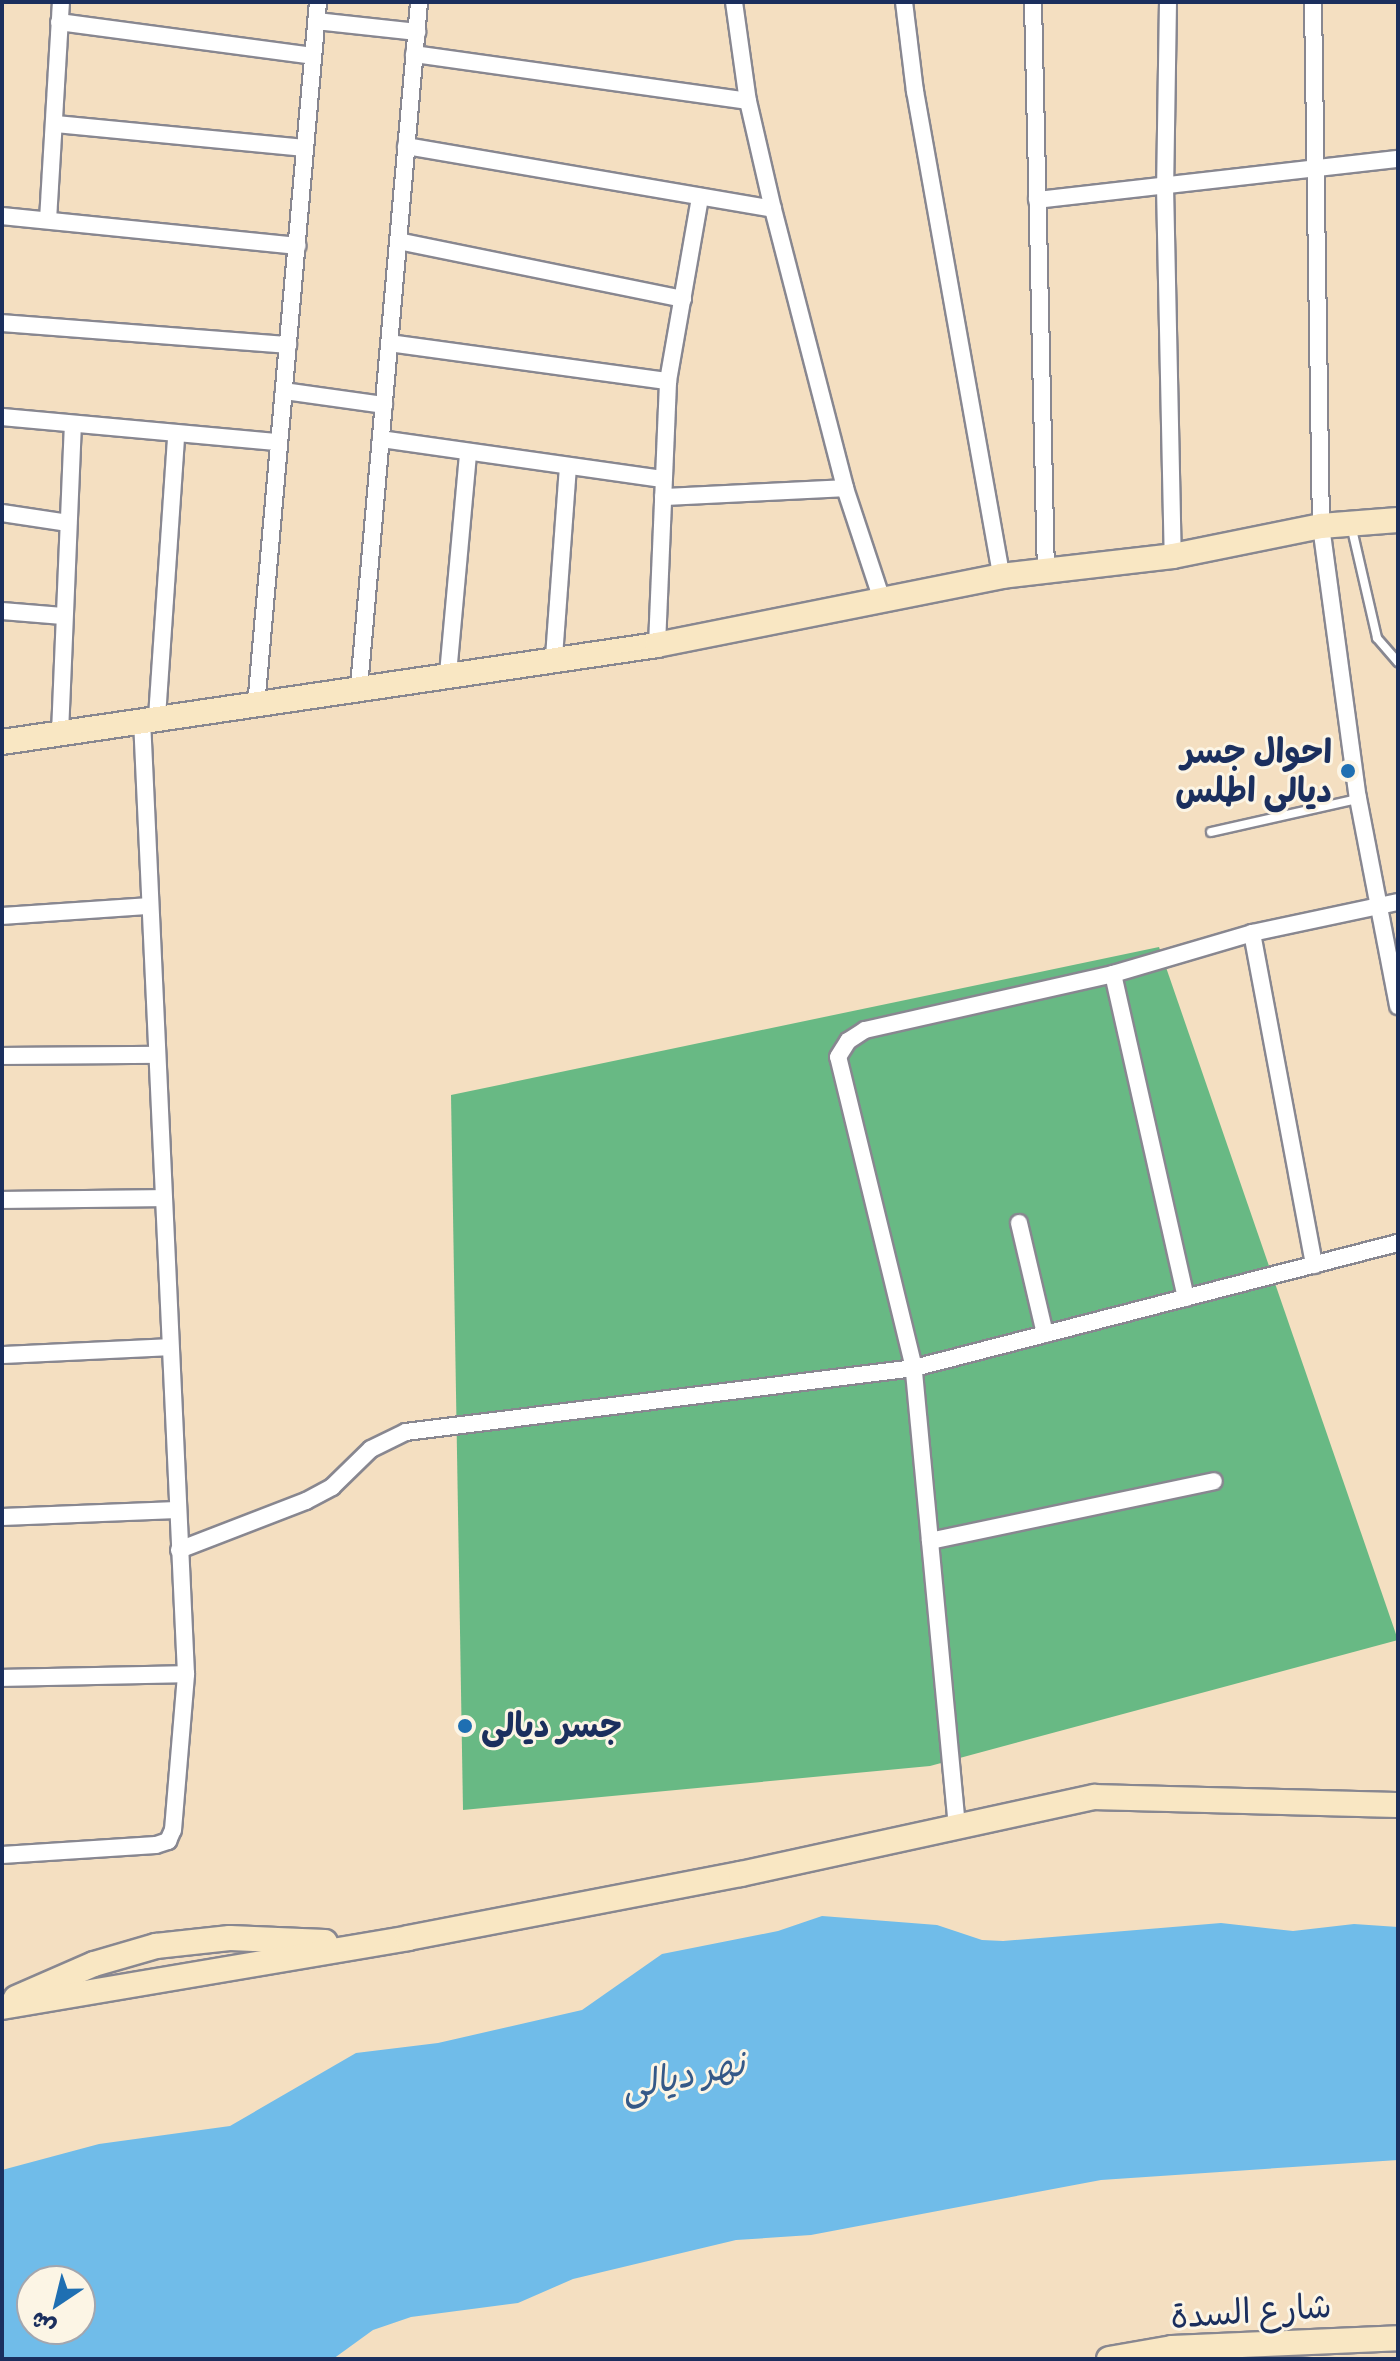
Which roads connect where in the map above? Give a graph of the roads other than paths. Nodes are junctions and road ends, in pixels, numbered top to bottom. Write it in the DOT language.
graph roads {
  1 [pos="61,2"];
  2 [pos="318,2"];
  3 [pos="419,2"];
  4 [pos="734,2"];
  5 [pos="904,2"];
  6 [pos="1033,2"];
  7 [pos="1168,2"];
  8 [pos="1313,2"];
  9 [pos="316,21"];
  10 [pos="59,22"];
  11 [pos="417,32"];
  12 [pos="414,54"];
  13 [pos="313,56"];
  14 [pos="748,101"];
  15 [pos="56,124"];
  16 [pos="406,146"];
  17 [pos="305,148"];
  18 [pos="1398,159"];
  19 [pos="1319,172"];
  20 [pos="1165,186"];
  21 [pos="700,197"];
  22 [pos="1037,200"];
  23 [pos="773,209"];
  24 [pos="2,216"];
  25 [pos="48,220"];
  26 [pos="398,241"];
  27 [pos="297,246"];
  28 [pos="683,299"];
  29 [pos="2,323"];
  30 [pos="389,343"];
  31 [pos="288,345"];
  32 [pos="668,381"];
  33 [pos="284,391"];
  34 [pos="384,405"];
  35 [pos="2,417"];
  36 [pos="73,426"];
  37 [pos="176,437"];
  38 [pos="381,439"];
  39 [pos="279,442"];
  40 [pos="468,454"];
  41 [pos="568,467"];
  42 [pos="663,479"];
  43 [pos="845,488"];
  44 [pos="663,497"];
  45 [pos="2,513"];
  46 [pos="1398,520"];
  47 [pos="68,523"];
  48 [pos="1351,524"];
  49 [pos="1321,526"];
  50 [pos="1173,556"];
  51 [pos="1046,573"];
  52 [pos="1001,576"];
  53 [pos="882,600"];
  54 [pos="2,611"];
  55 [pos="63,616"];
  56 [pos="657,645"];
  57 [pos="554,657"];
  58 [pos="1398,662"];
  59 [pos="448,674"];
  60 [pos="359,687"];
  61 [pos="256,706"];
  62 [pos="150,718"];
  63 [pos="60,733"];
  64 [pos="2,742"];
  65 [pos="1358,798"];
  66 [pos="1211,832"];
  67 [pos="1398,902"];
  68 [pos="150,906"];
  69 [pos="1379,906"];
  70 [pos="2,916"];
  71 [pos="1252,933"];
  72 [pos="1113,974"];
  73 [pos="1398,1006"];
  74 [pos="157,1055"];
  75 [pos="2,1056"];
  76 [pos="163,1198"];
  77 [pos="2,1200"];
  78 [pos="1019,1223"];
  79 [pos="1398,1243"];
  80 [pos="1314,1265"];
  81 [pos="1186,1298"];
  82 [pos="1045,1334"];
  83 [pos="170,1347"];
  84 [pos="2,1355"];
  85 [pos="914,1368"];
  86 [pos="1214,1481"];
  87 [pos="177,1510"];
  88 [pos="2,1517"];
  89 [pos="930,1541"];
  90 [pos="179,1550"];
  91 [pos="186,1674"];
  92 [pos="2,1678"];
  93 [pos="1398,1805"];
  94 [pos="957,1827"];
  95 [pos="2,1855"];
  96 [pos="356,1945"];
  97 [pos="2,2006"];
  98 [pos="1398,2338"];
  99 [pos="1327,2350"];
  100 [pos="1109,2359"];
  1 -- 10 [label="street"];
  2 -- 9 [label="street"];
  3 -- 11 [label="street"];
  4 -- 14 [label="street"];
  5 -- 52 [label="street"];
  6 -- 22 [label="street"];
  7 -- 20 [label="street"];
  8 -- 19 [label="street"];
  9 -- 11 [label="street"];
  9 -- 13 [label="street"];
  10 -- 13 [label="street"];
  10 -- 15 [label="street"];
  11 -- 12 [label="street"];
  12 -- 14 [label="street"];
  12 -- 16 [label="street"];
  13 -- 17 [label="street"];
  14 -- 23 [label="street"];
  15 -- 17 [label="street"];
  15 -- 25 [label="street"];
  16 -- 21 [label="street"];
  16 -- 26 [label="street"];
  17 -- 27 [label="street"];
  18 -- 19 [label="street"];
  19 -- 20 [label="street"];
  19 -- 49 [label="street"];
  20 -- 22 [label="street"];
  20 -- 50 [label="street"];
  21 -- 23 [label="street"];
  21 -- 28 [label="street"];
  22 -- 51 [label="street"];
  23 -- 43 [label="street"];
  24 -- 25 [label="street"];
  25 -- 27 [label="street"];
  26 -- 28 [label="street"];
  26 -- 30 [label="street"];
  27 -- 31 [label="street"];
  28 -- 32 [label="street"];
  29 -- 31 [label="street"];
  30 -- 32 [label="street"];
  30 -- 34 [label="street"];
  31 -- 33 [label="street"];
  32 -- 42 [label="street"];
  33 -- 34 [label="street"];
  33 -- 39 [label="street"];
  34 -- 38 [label="street"];
  35 -- 36 [label="street"];
  36 -- 37 [label="street"];
  36 -- 47 [label="street"];
  37 -- 39 [label="street"];
  37 -- 62 [label="street"];
  38 -- 40 [label="street"];
  38 -- 60 [label="street"];
  39 -- 61 [label="street"];
  40 -- 41 [label="street"];
  40 -- 59 [label="street"];
  41 -- 42 [label="street"];
  41 -- 57 [label="street"];
  42 -- 44 [label="street"];
  43 -- 44 [label="street"];
  43 -- 53 [label="street"];
  44 -- 56 [label="street"];
  45 -- 47 [label="street"];
  46 -- 48 [label="main road"];
  47 -- 55 [label="street"];
  48 -- 49 [label="main road"];
  48 -- 58 [label="lane"];
  49 -- 50 [label="main road"];
  49 -- 65 [label="street"];
  50 -- 51 [label="main road"];
  51 -- 52 [label="main road"];
  52 -- 53 [label="main road"];
  53 -- 56 [label="main road"];
  54 -- 55 [label="street"];
  55 -- 63 [label="street"];
  56 -- 57 [label="main road"];
  57 -- 59 [label="main road"];
  59 -- 60 [label="main road"];
  60 -- 61 [label="main road"];
  61 -- 62 [label="main road"];
  62 -- 63 [label="main road"];
  62 -- 68 [label="street"];
  63 -- 64 [label="main road"];
  65 -- 66 [label="lane"];
  65 -- 69 [label="street"];
  67 -- 69 [label="street"];
  68 -- 70 [label="street"];
  68 -- 74 [label="street"];
  69 -- 71 [label="street"];
  69 -- 73 [label="street"];
  71 -- 72 [label="street"];
  71 -- 80 [label="street"];
  72 -- 81 [label="street"];
  72 -- 85 [label="street"];
  74 -- 75 [label="street"];
  74 -- 76 [label="street"];
  76 -- 77 [label="street"];
  76 -- 83 [label="street"];
  78 -- 82 [label="street"];
  79 -- 80 [label="street"];
  80 -- 81 [label="street"];
  81 -- 82 [label="street"];
  82 -- 85 [label="street"];
  83 -- 84 [label="street"];
  83 -- 87 [label="street"];
  85 -- 89 [label="street"];
  85 -- 90 [label="street"];
  86 -- 89 [label="street"];
  87 -- 88 [label="street"];
  87 -- 90 [label="street"];
  89 -- 94 [label="street"];
  90 -- 91 [label="street"];
  91 -- 92 [label="street"];
  91 -- 95 [label="street"];
  93 -- 94 [label="main road"];
  94 -- 96 [label="main road"];
  96 -- 97 [label="main road"];
  96 -- 97 [label="main road"];
  98 -- 99 [label="main road, شارع السدة"];
  99 -- 100 [label="main road, شارع السدة"];
}
